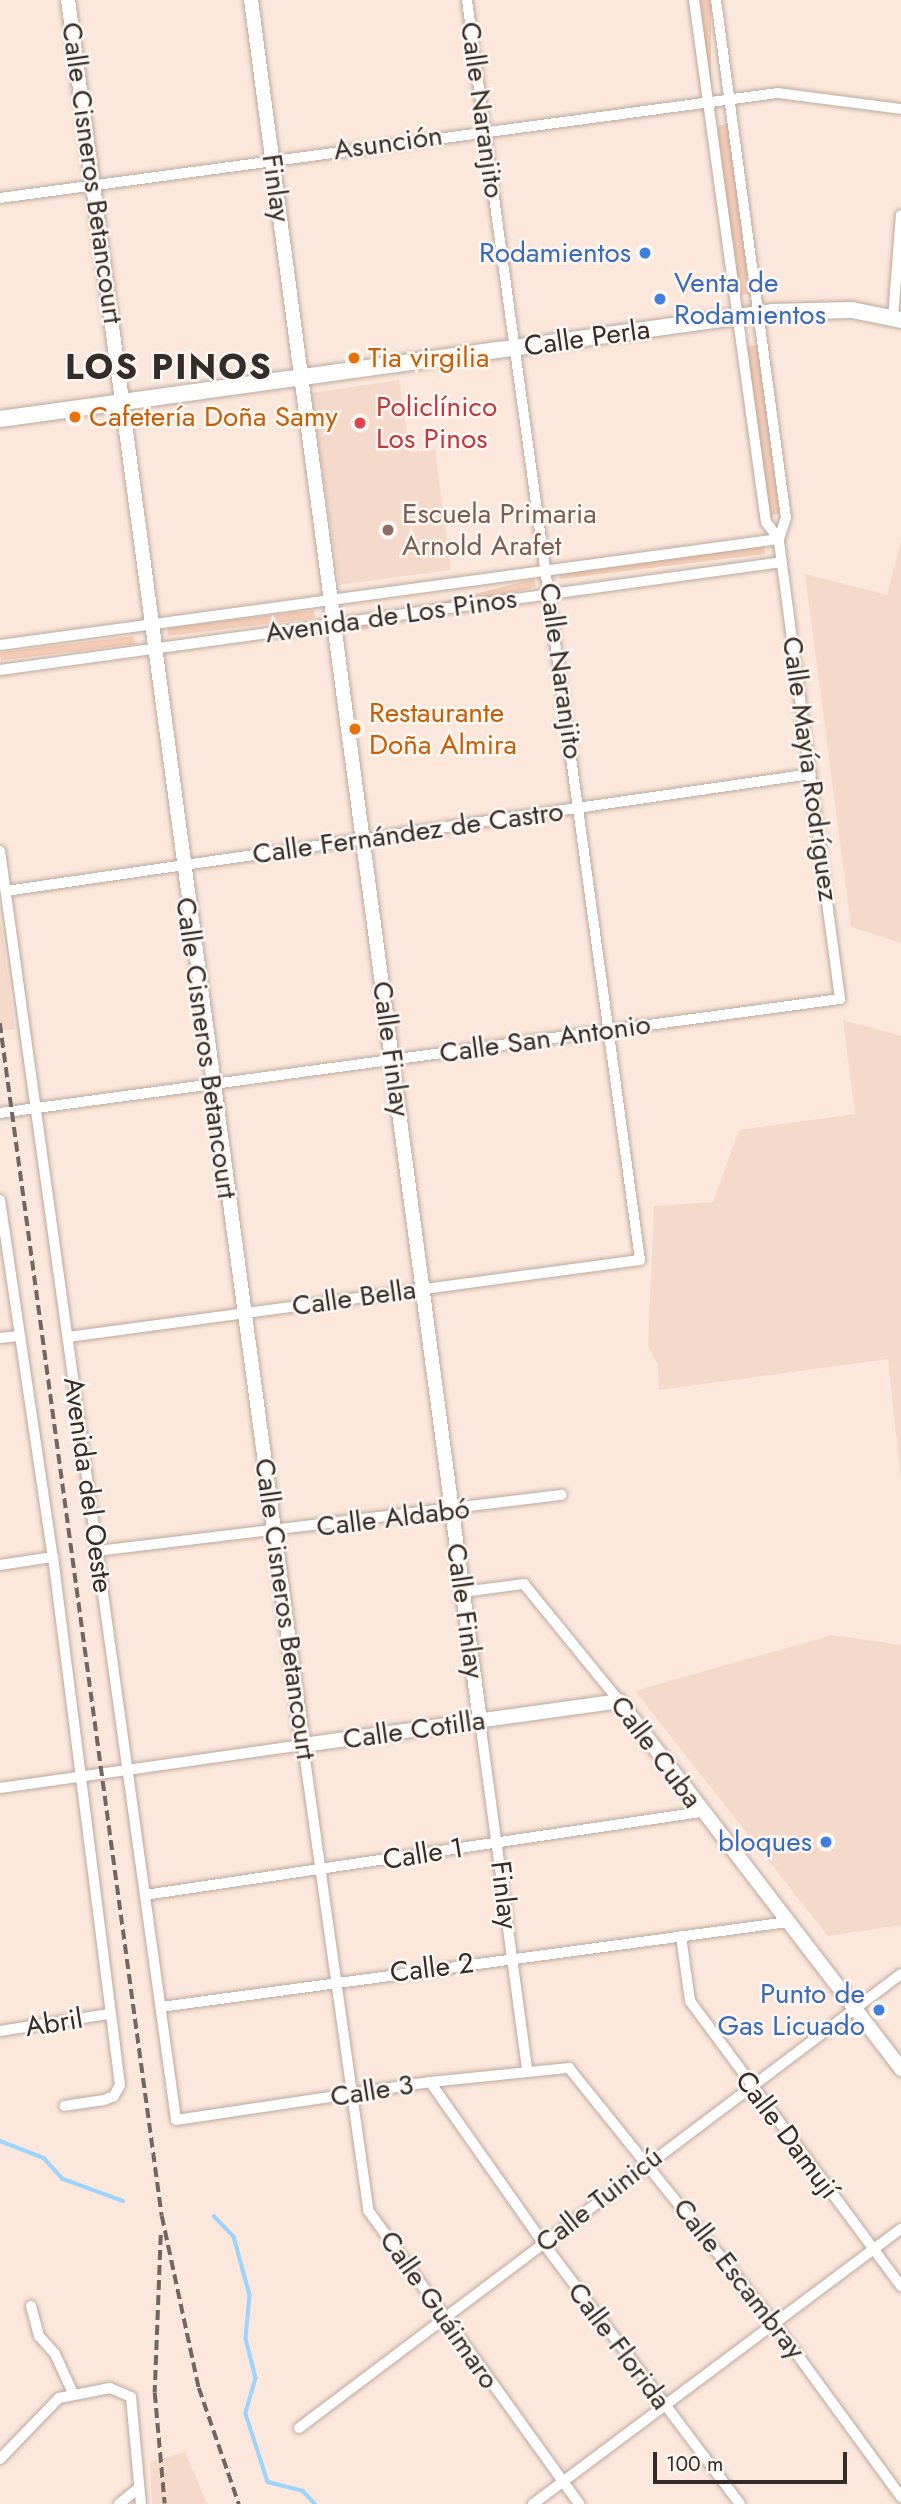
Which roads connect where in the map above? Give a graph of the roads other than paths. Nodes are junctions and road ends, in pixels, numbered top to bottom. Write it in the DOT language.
graph roads {
  1 [pos="68,0"];
  2 [pos="251,0"];
  3 [pos="467,0"];
  4 [pos="694,0"];
  5 [pos="716,0"];
  6 [pos="729,99"];
  7 [pos="708,102"];
  8 [pos="901,109"];
  9 [pos="484,129"];
  10 [pos="272,159"];
  11 [pos="94,186"];
  12 [pos="0,198"];
  13 [pos="901,215"];
  14 [pos="758,314"];
  15 [pos="738,317"];
  16 [pos="897,319"];
  17 [pos="516,349"];
  18 [pos="302,377"];
  19 [pos="123,401"];
  20 [pos="0,419"];
  21 [pos="779,539"];
  22 [pos="782,562"];
  23 [pos="547,571"];
  24 [pos="550,594"];
  25 [pos="332,600"];
  26 [pos="335,623"];
  27 [pos="150,624"];
  28 [pos="0,645"];
  29 [pos="153,649"];
  30 [pos="0,670"];
  31 [pos="811,774"];
  32 [pos="580,807"];
  33 [pos="363,839"];
  34 [pos="0,851"];
  35 [pos="181,866"];
  36 [pos="6,891"];
  37 [pos="840,999"];
  38 [pos="611,1030"];
  39 [pos="393,1060"];
  40 [pos="213,1084"];
  41 [pos="36,1108"];
  42 [pos="0,1113"];
  43 [pos="0,1200"];
  44 [pos="640,1260"];
  45 [pos="423,1289"];
  46 [pos="242,1313"];
  47 [pos="19,1336"];
  48 [pos="68,1337"];
  49 [pos="0,1338"];
  50 [pos="562,1495"];
  51 [pos="451,1511"];
  52 [pos="276,1533"];
  53 [pos="97,1551"];
  54 [pos="53,1557"];
  55 [pos="0,1565"];
  56 [pos="463,1592"];
  57 [pos="619,1701"];
  58 [pos="480,1721"];
  59 [pos="303,1745"];
  60 [pos="128,1771"];
  61 [pos="80,1779"];
  62 [pos="0,1788"];
  63 [pos="701,1812"];
  64 [pos="497,1843"];
  65 [pos="321,1869"];
  66 [pos="145,1895"];
  67 [pos="788,1922"];
  68 [pos="681,1936"];
  69 [pos="512,1958"];
  70 [pos="901,1974"];
  71 [pos="336,1981"];
  72 [pos="160,2007"];
  73 [pos="853,2007"];
  74 [pos="108,2014"];
  75 [pos="0,2031"];
  76 [pos="569,2068"];
  77 [pos="901,2068"];
  78 [pos="527,2069"];
  79 [pos="430,2082"];
  80 [pos="750,2086"];
  81 [pos="352,2094"];
  82 [pos="64,2106"];
  83 [pos="176,2120"];
  84 [pos="648,2161"];
  85 [pos="901,2229"];
  86 [pos="544,2244"];
  87 [pos="873,2250"];
  88 [pos="901,2286"];
  89 [pos="31,2306"];
  90 [pos="444,2321"];
  91 [pos="775,2324"];
  92 [pos="72,2391"];
  93 [pos="665,2407"];
  94 [pos="299,2428"];
  95 [pos="0,2459"];
  96 [pos="564,2482"];
  97 [pos="139,2488"];
  98 [pos="900,2492"];
  99 [pos="119,2504"];
  100 [pos="141,2504"];
  101 [pos="533,2504"];
  102 [pos="579,2504"];
  103 [pos="740,2504"];
  1 -- 11 [label="street, Calle Cisneros Betancourt"];
  2 -- 10 [label="street, Finlay"];
  3 -- 9 [label="street, Calle Naranjito"];
  4 -- 7 [label="street, Calle Mayía Rodríguez"];
  5 -- 6 [label="street, Calle Mayía Rodríguez"];
  6 -- 7 [label="street, Asunción"];
  6 -- 8 [label="street, Asunción"];
  6 -- 14 [label="street, Calle Mayía Rodríguez"];
  7 -- 9 [label="street, Asunción"];
  7 -- 15 [label="street, Calle Mayía Rodríguez"];
  9 -- 10 [label="street, Asunción"];
  9 -- 17 [label="street, Calle Naranjito"];
  10 -- 11 [label="street, Asunción"];
  10 -- 18 [label="street, Finlay"];
  11 -- 12 [label="street, Asunción"];
  11 -- 19 [label="street, Calle Cisneros Betancourt"];
  13 -- 16 [label="street"];
  14 -- 15 [label="main road, Calle Perla"];
  14 -- 16 [label="main road, Calle Perla"];
  14 -- 21 [label="street, Calle Mayía Rodríguez"];
  15 -- 17 [label="main road, Calle Perla"];
  15 -- 21 [label="street, Calle Mayía Rodríguez"];
  17 -- 18 [label="main road, Calle Perla"];
  17 -- 23 [label="street, Calle Naranjito"];
  18 -- 19 [label="main road, Calle Perla"];
  18 -- 25 [label="street, Calle Finlay"];
  19 -- 20 [label="main road, Calle Perla"];
  19 -- 27 [label="street, Calle Cisneros Betancourt"];
  21 -- 22 [label="street, Calle Mayía Rodríguez"];
  21 -- 23 [label="street, Avenida de Los Pinos"];
  22 -- 24 [label="street, Avenida de Los Pinos"];
  22 -- 31 [label="street, Calle Mayía Rodríguez"];
  23 -- 24 [label="street, Calle Naranjito"];
  23 -- 25 [label="street, Avenida de Los Pinos"];
  24 -- 26 [label="street, Avenida de Los Pinos"];
  24 -- 32 [label="street, Calle Naranjito"];
  25 -- 26 [label="street, Calle Finlay"];
  25 -- 27 [label="street, Avenida de Los Pinos"];
  26 -- 29 [label="street, Avenida de Los Pinos"];
  26 -- 33 [label="street, Calle Finlay"];
  27 -- 28 [label="street, Avenida de Los Pinos"];
  27 -- 29 [label="street, Calle Cisneros Betancourt"];
  29 -- 30 [label="street, Avenida de Los Pinos"];
  29 -- 35 [label="street, Calle Cisneros Betancourt"];
  31 -- 32 [label="street, Calle Fernández de Castro"];
  31 -- 37 [label="street, Calle Mayía Rodríguez"];
  32 -- 33 [label="street, Calle Fernández de Castro"];
  32 -- 38 [label="street, Calle Naranjito"];
  33 -- 35 [label="street, Calle Fernández de Castro"];
  33 -- 39 [label="street, Calle Finlay"];
  34 -- 36 [label="street, Avenida del Oeste"];
  35 -- 36 [label="street, Calle Fernández de Castro"];
  35 -- 40 [label="street, Calle Cisneros Betancourt"];
  36 -- 41 [label="street, Avenida del Oeste"];
  37 -- 38 [label="street, Calle San Antonio"];
  38 -- 39 [label="street, Calle San Antonio"];
  38 -- 44 [label="street, Calle Naranjito"];
  39 -- 40 [label="street, Calle San Antonio"];
  39 -- 45 [label="street, Calle Finlay"];
  40 -- 41 [label="street, Calle San Antonio"];
  40 -- 46 [label="street, Calle Cisneros Betancourt"];
  41 -- 42 [label="street, Calle San Antonio"];
  41 -- 48 [label="street, Avenida del Oeste"];
  43 -- 47 [label="street, Avenida del Oeste"];
  44 -- 45 [label="street, Calle Bella"];
  45 -- 46 [label="street, Calle Bella"];
  45 -- 51 [label="street, Calle Finlay"];
  46 -- 48 [label="street, Calle Bella"];
  46 -- 52 [label="street, Calle Cisneros Betancourt"];
  47 -- 49 [label="street"];
  47 -- 54 [label="street, Avenida del Oeste"];
  48 -- 53 [label="street, Avenida del Oeste"];
  50 -- 51 [label="street, Calle Aldabó"];
  51 -- 52 [label="street, Calle Aldabó"];
  51 -- 56 [label="street, Calle Finlay"];
  52 -- 53 [label="street, Calle Aldabó"];
  52 -- 59 [label="street, Calle Cisneros Betancourt"];
  53 -- 60 [label="street, Avenida del Oeste"];
  54 -- 55 [label="street"];
  54 -- 61 [label="street, Avenida del Oeste"];
  56 -- 57 [label="street, Calle Cuba"];
  56 -- 58 [label="street, Calle Finlay"];
  57 -- 58 [label="street, Calle Cotilla"];
  57 -- 63 [label="street, Calle Cuba"];
  58 -- 59 [label="street, Calle Cotilla"];
  58 -- 64 [label="street, Finlay"];
  59 -- 60 [label="street, Calle Cotilla"];
  59 -- 65 [label="street, Calle Cisneros Betancourt"];
  60 -- 61 [label="street, Calle Cotilla"];
  60 -- 66 [label="street, Avenida del Oeste"];
  61 -- 62 [label="street, Calle Cotilla"];
  61 -- 74 [label="street, Avenida del Oeste"];
  63 -- 64 [label="street, Calle 1"];
  63 -- 67 [label="street, Calle Cuba"];
  64 -- 65 [label="street, Calle 1"];
  64 -- 69 [label="street, Finlay"];
  65 -- 66 [label="street, Calle 1"];
  65 -- 71 [label="street, Calle Cisneros Betancourt"];
  66 -- 72 [label="street, Avenida del Oeste"];
  67 -- 68 [label="street, Calle 2"];
  67 -- 73 [label="street, Calle Cuba"];
  68 -- 69 [label="street, Calle 2"];
  68 -- 80 [label="street, Calle Damují"];
  69 -- 71 [label="street, Calle 2"];
  69 -- 78 [label="street, Finlay"];
  70 -- 73 [label="street, Calle Tuinicú"];
  71 -- 72 [label="street, Calle 2"];
  71 -- 81 [label="street, Calle Cisneros Betancourt"];
  72 -- 83 [label="street, Avenida del Oeste"];
  73 -- 77 [label="street, Calle Cuba"];
  73 -- 80 [label="street, Calle Tuinicú"];
  74 -- 75 [label="street, Abril"];
  74 -- 82 [label="street, Avenida del Oeste"];
  76 -- 78 [label="street, Calle 3"];
  76 -- 84 [label="street, Calle Escambray"];
  78 -- 79 [label="street, Calle 3"];
  79 -- 81 [label="street, Calle 3"];
  79 -- 86 [label="street, Calle Florida"];
  80 -- 84 [label="street, Calle Tuinicú"];
  80 -- 87 [label="street, Calle Damují"];
  81 -- 83 [label="street, Calle 3"];
  81 -- 90 [label="street, Calle Guáimaro"];
  84 -- 86 [label="street, Calle Tuinicú"];
  84 -- 91 [label="street, Calle Escambray"];
  85 -- 87 [label="street"];
  86 -- 90 [label="street, Calle Tuinicú"];
  86 -- 93 [label="street, Calle Florida"];
  87 -- 88 [label="street, Calle Damují"];
  87 -- 91 [label="street"];
  89 -- 92 [label="street"];
  90 -- 94 [label="street, Calle Tuinicú"];
  90 -- 96 [label="street, Calle Guáimaro"];
  91 -- 93 [label="street"];
  91 -- 98 [label="street, Calle Escambray"];
  92 -- 95 [label="street"];
  92 -- 97 [label="street"];
  93 -- 96 [label="street"];
  93 -- 103 [label="street, Calle Florida"];
  96 -- 101 [label="street"];
  96 -- 102 [label="street, Calle Guáimaro"];
  97 -- 99 [label="street"];
  97 -- 100 [label="street"];
}
